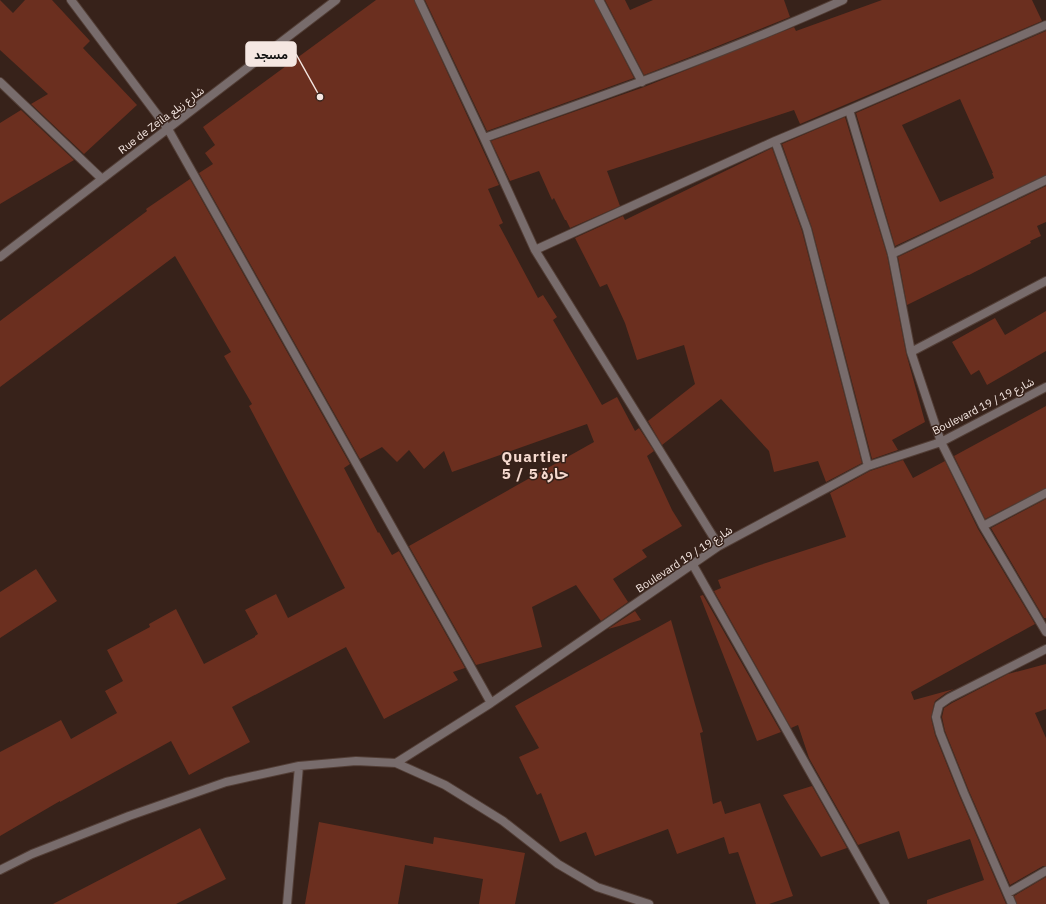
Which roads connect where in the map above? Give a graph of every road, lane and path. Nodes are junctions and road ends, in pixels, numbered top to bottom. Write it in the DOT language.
graph roads {
  1 [pos="71,0"];
  2 [pos="336,0"];
  3 [pos="419,0"];
  4 [pos="599,0"];
  5 [pos="843,0"];
  6 [pos="1046,25"];
  7 [pos="0,82"];
  8 [pos="642,82"];
  9 [pos="849,110"];
  10 [pos="168,129"];
  11 [pos="484,138"];
  12 [pos="775,140"];
  13 [pos="102,180"];
  14 [pos="1046,180"];
  15 [pos="535,250"];
  16 [pos="892,254"];
  17 [pos="0,257"];
  18 [pos="1046,281"];
  19 [pos="910,352"];
  20 [pos="1046,387"];
  21 [pos="941,442"];
  22 [pos="868,466"];
  23 [pos="1046,493"];
  24 [pos="983,526"];
  25 [pos="719,546"];
  26 [pos="693,565"];
  27 [pos="1046,632"];
  28 [pos="1046,648"];
  29 [pos="491,703"];
  30 [pos="396,763"];
  31 [pos="299,766"];
  32 [pos="0,870"];
  33 [pos="1046,871"];
  34 [pos="1008,893"];
  35 [pos="287,904"];
  36 [pos="649,904"];
  37 [pos="885,904"];
  38 [pos="1012,904"];
  1 -- 10 [label="street"];
  2 -- 10 [label="street, Rue de Zeila شارع زيلع"];
  3 -- 11 [label="street"];
  4 -- 8 [label="street"];
  5 -- 8 [label="street"];
  6 -- 9 [label="street"];
  7 -- 13 [label="street"];
  8 -- 11 [label="street"];
  9 -- 12 [label="street"];
  9 -- 16 [label="street"];
  10 -- 13 [label="street, Rue de Zeila شارع زيلع"];
  10 -- 29 [label="street"];
  11 -- 15 [label="street"];
  12 -- 15 [label="street"];
  12 -- 22 [label="street"];
  13 -- 17 [label="street, Rue de Zeila شارع زيلع"];
  14 -- 16 [label="street"];
  15 -- 25 [label="street"];
  16 -- 19 [label="street"];
  18 -- 19 [label="street"];
  19 -- 21 [label="street"];
  20 -- 21 [label="street, Boulevard 19 / شارع 19"];
  21 -- 22 [label="street, Boulevard 19 / شارع 19"];
  21 -- 24 [label="street"];
  22 -- 25 [label="street, Boulevard 19 / شارع 19"];
  23 -- 24 [label="street"];
  24 -- 27 [label="street"];
  25 -- 26 [label="street, Boulevard 19 / شارع 19"];
  26 -- 29 [label="street, Boulevard 19 / شارع 19"];
  26 -- 37 [label="street"];
  28 -- 34 [label="street"];
  29 -- 30 [label="street, Boulevard 19 / شارع 19"];
  30 -- 31 [label="street"];
  30 -- 36 [label="street"];
  31 -- 32 [label="street"];
  31 -- 35 [label="street"];
  33 -- 34 [label="street"];
  34 -- 38 [label="street"];
}
